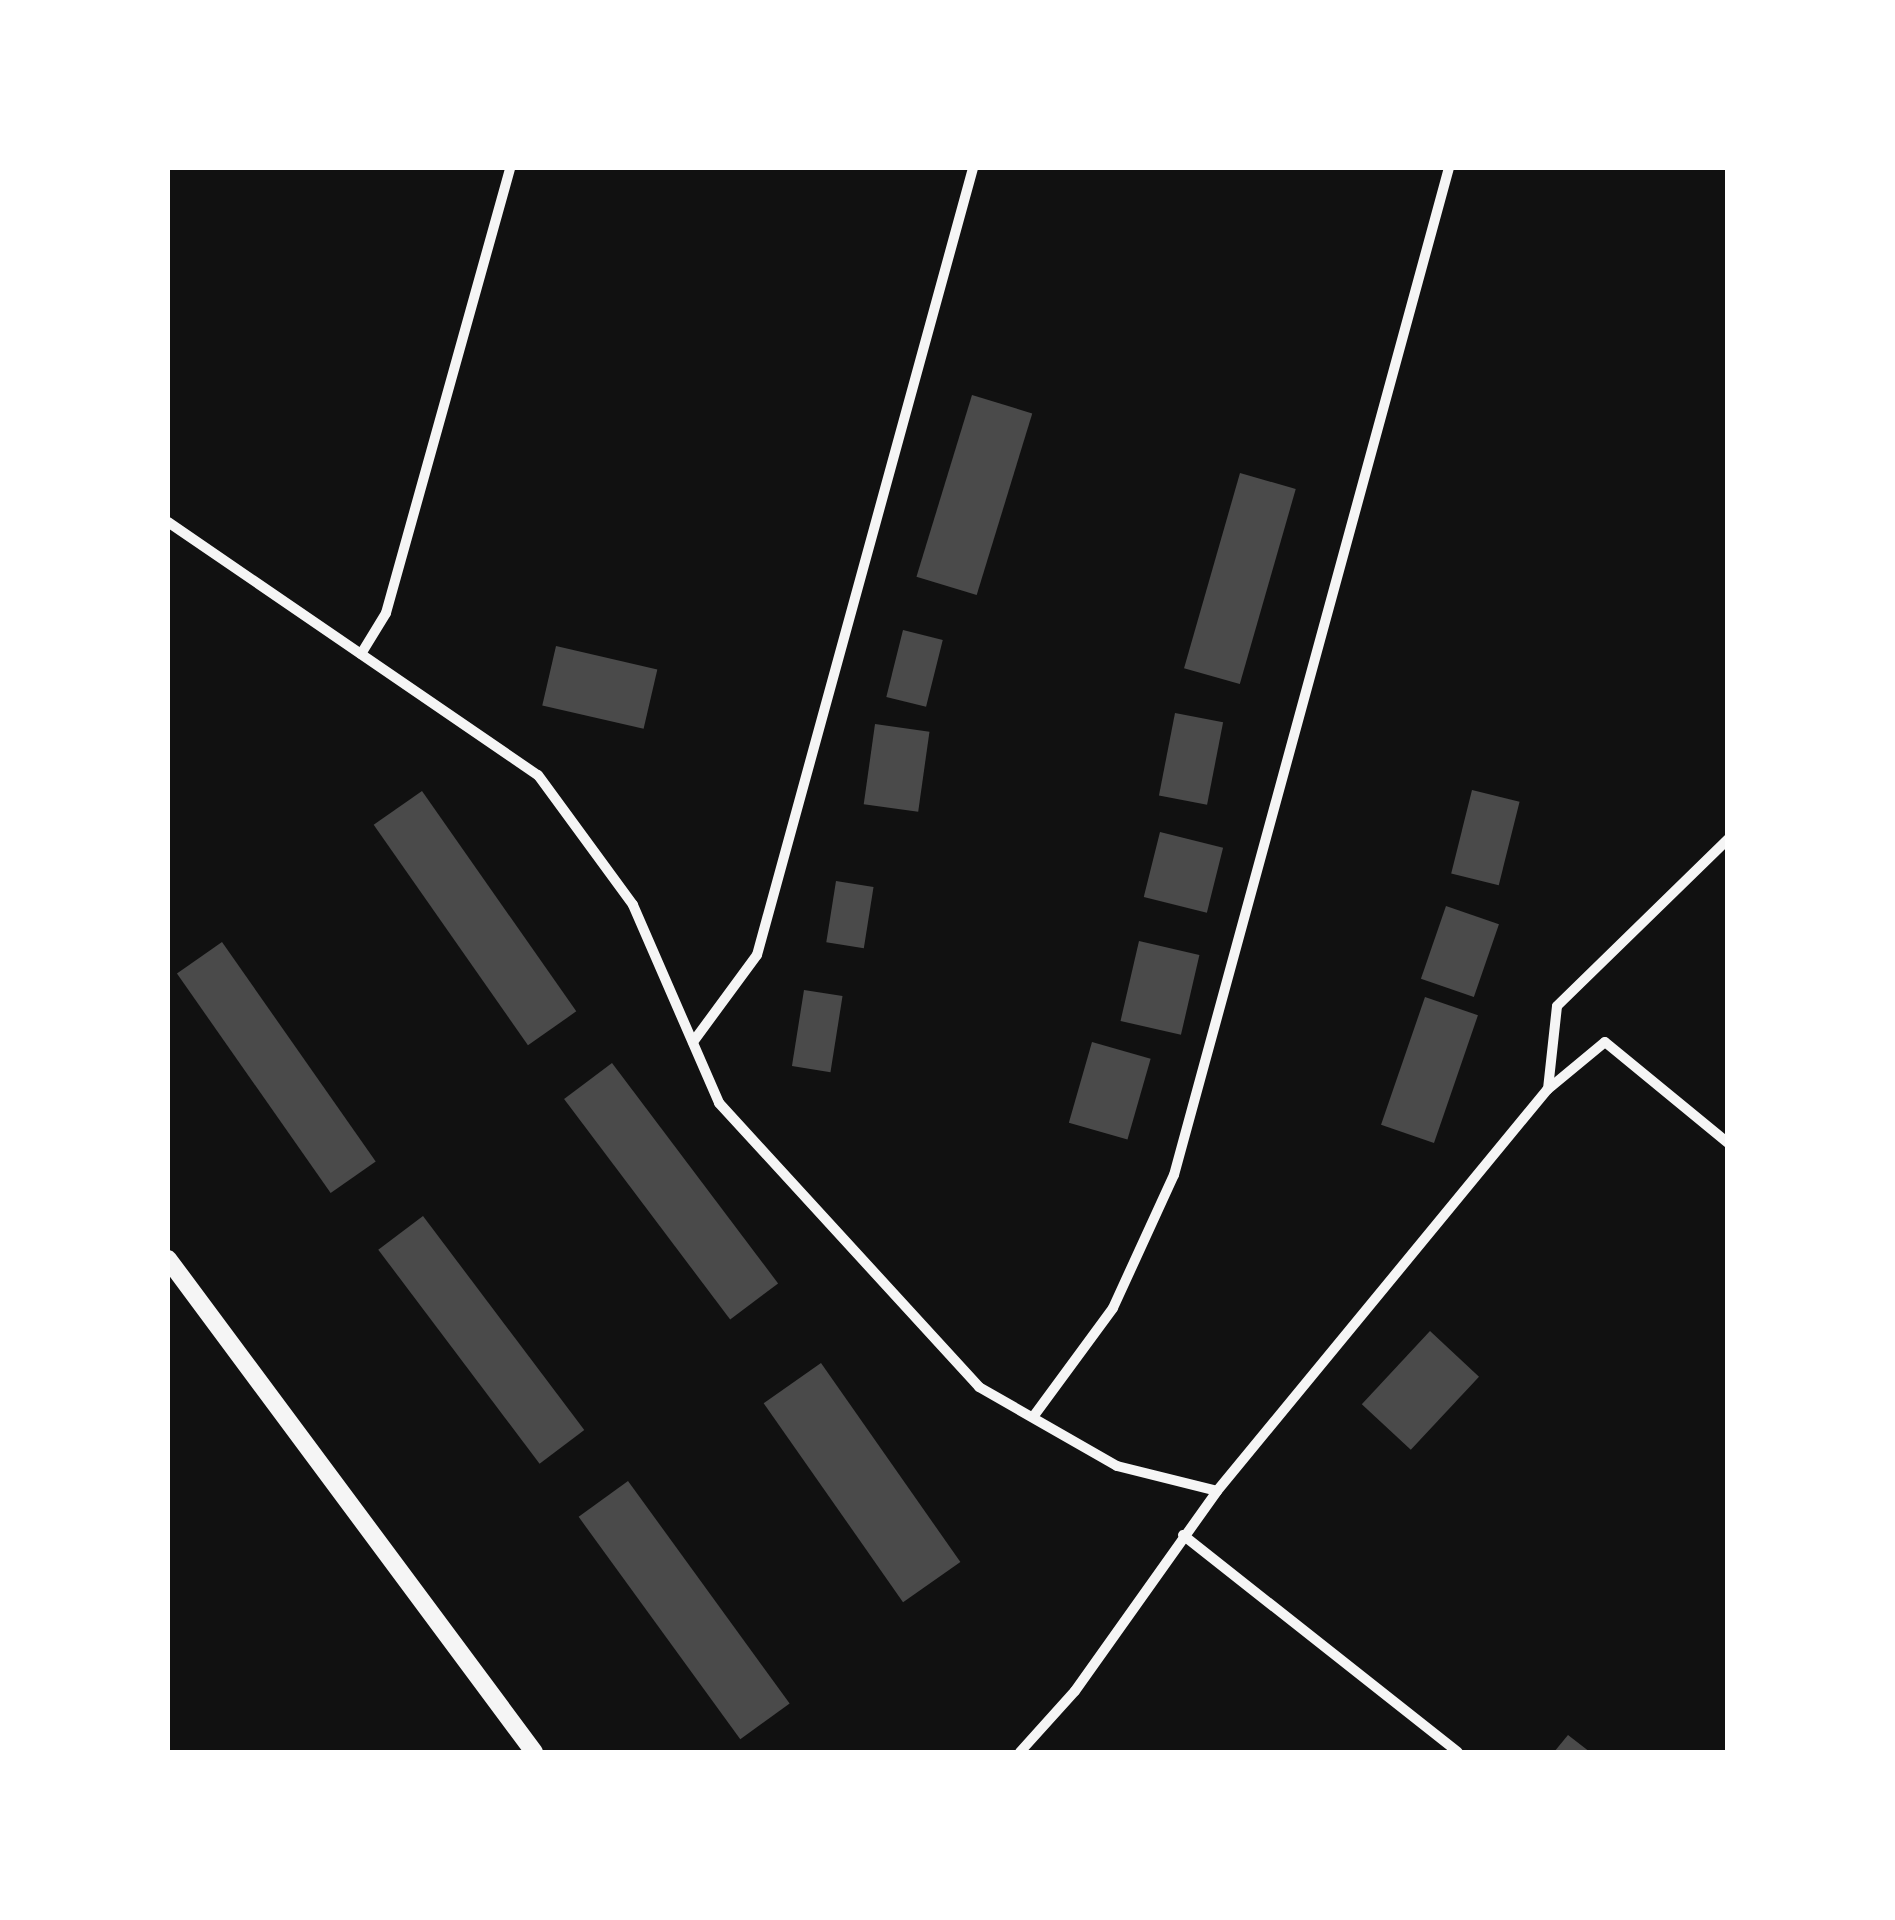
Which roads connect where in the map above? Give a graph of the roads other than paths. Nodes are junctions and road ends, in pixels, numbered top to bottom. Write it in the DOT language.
graph roads {
  1 [pos="510,168"];
  2 [pos="973,168"];
  3 [pos="1449,168"];
  4 [pos="168,522"];
  5 [pos="361,654"];
  6 [pos="1728,839"];
  7 [pos="692,1042"];
  8 [pos="1548,1090"];
  9 [pos="1728,1142"];
  10 [pos="168,1259"];
  11 [pos="1033,1418"];
  12 [pos="1217,1491"];
  13 [pos="1183,1535"];
  14 [pos="534,1752"];
  15 [pos="1020,1752"];
  16 [pos="1458,1752"];
  1 -- 5 [label="street"];
  2 -- 7 [label="street"];
  3 -- 11 [label="street"];
  4 -- 5 [label="street"];
  5 -- 7 [label="street"];
  6 -- 8 [label="street"];
  7 -- 11 [label="street"];
  8 -- 9 [label="street"];
  8 -- 12 [label="street"];
  10 -- 14 [label="street"];
  11 -- 12 [label="street"];
  12 -- 13 [label="street"];
  13 -- 15 [label="street"];
  13 -- 16 [label="street"];
}
